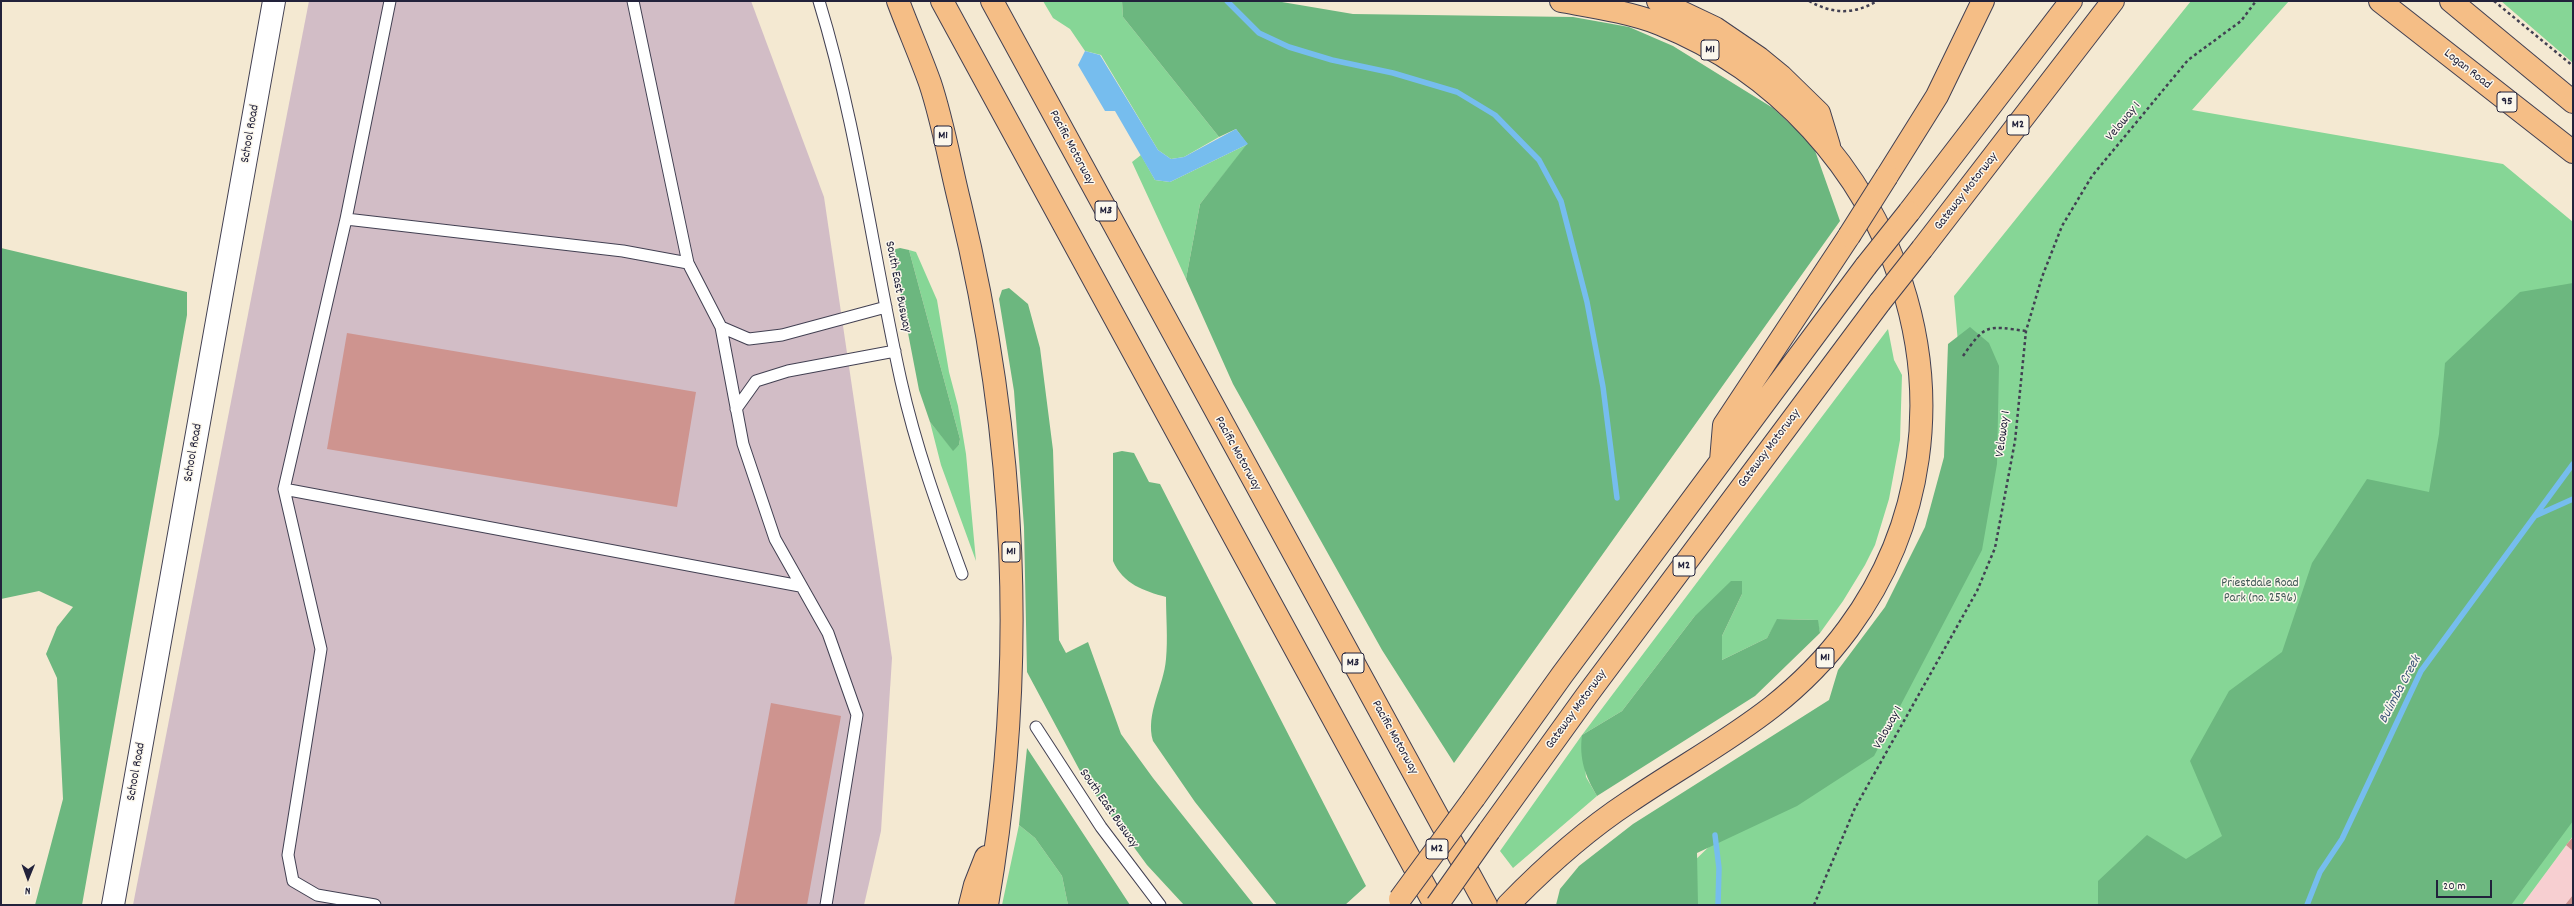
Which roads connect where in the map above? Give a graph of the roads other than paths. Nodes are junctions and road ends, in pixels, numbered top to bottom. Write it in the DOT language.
graph roads {
  1 [pos="274,1"];
  2 [pos="390,1"];
  3 [pos="633,1"];
  4 [pos="819,1"];
  5 [pos="898,1"];
  6 [pos="942,1"];
  7 [pos="992,1"];
  8 [pos="1561,1"];
  9 [pos="1658,1"];
  10 [pos="1983,1"];
  11 [pos="2071,1"];
  12 [pos="2114,1"];
  13 [pos="2380,1"];
  14 [pos="2451,1"];
  15 [pos="2573,102"];
  16 [pos="1831,151"];
  17 [pos="2573,152"];
  18 [pos="346,219"];
  19 [pos="688,263"];
  20 [pos="886,307"];
  21 [pos="721,327"];
  22 [pos="895,351"];
  23 [pos="736,409"];
  24 [pos="1721,460"];
  25 [pos="284,490"];
  26 [pos="962,574"];
  27 [pos="800,586"];
  28 [pos="1036,726"];
  29 [pos="998,830"];
  30 [pos="1398,902"];
  31 [pos="113,905"];
  32 [pos="375,905"];
  33 [pos="826,905"];
  34 [pos="970,905"];
  35 [pos="987,905"];
  36 [pos="1160,905"];
  37 [pos="1436,905"];
  38 [pos="1486,905"];
  39 [pos="1508,905"];
  1 -- 31 [label="street, School Road"];
  2 -- 18 [label="lane"];
  3 -- 19 [label="lane"];
  4 -- 20 [label="lane, South East Busway"];
  5 -- 29 [label="main road, M1"];
  6 -- 37 [label="main road"];
  7 -- 38 [label="main road, Pacific Motorway / M3"];
  8 -- 16 [label="main road, M1"];
  9 -- 16 [label="main road"];
  10 -- 24 [label="main road, bridge"];
  11 -- 24 [label="main road, M2, bridge"];
  12 -- 37 [label="main road, Gateway Motorway / M2, bridge"];
  13 -- 17 [label="main road, Logan Road / 95"];
  14 -- 15 [label="main road"];
  16 -- 39 [label="main road, M1"];
  18 -- 19 [label="lane"];
  18 -- 25 [label="lane"];
  19 -- 21 [label="lane"];
  20 -- 21 [label="lane"];
  20 -- 22 [label="lane, South East Busway"];
  21 -- 23 [label="lane"];
  22 -- 23 [label="lane"];
  22 -- 26 [label="lane, South East Busway"];
  23 -- 27 [label="lane"];
  24 -- 30 [label="main road, M2, bridge"];
  25 -- 27 [label="lane"];
  25 -- 32 [label="lane"];
  27 -- 33 [label="lane"];
  28 -- 36 [label="lane, South East Busway"];
  29 -- 34 [label="main road"];
  29 -- 35 [label="main road, M1"];
}
